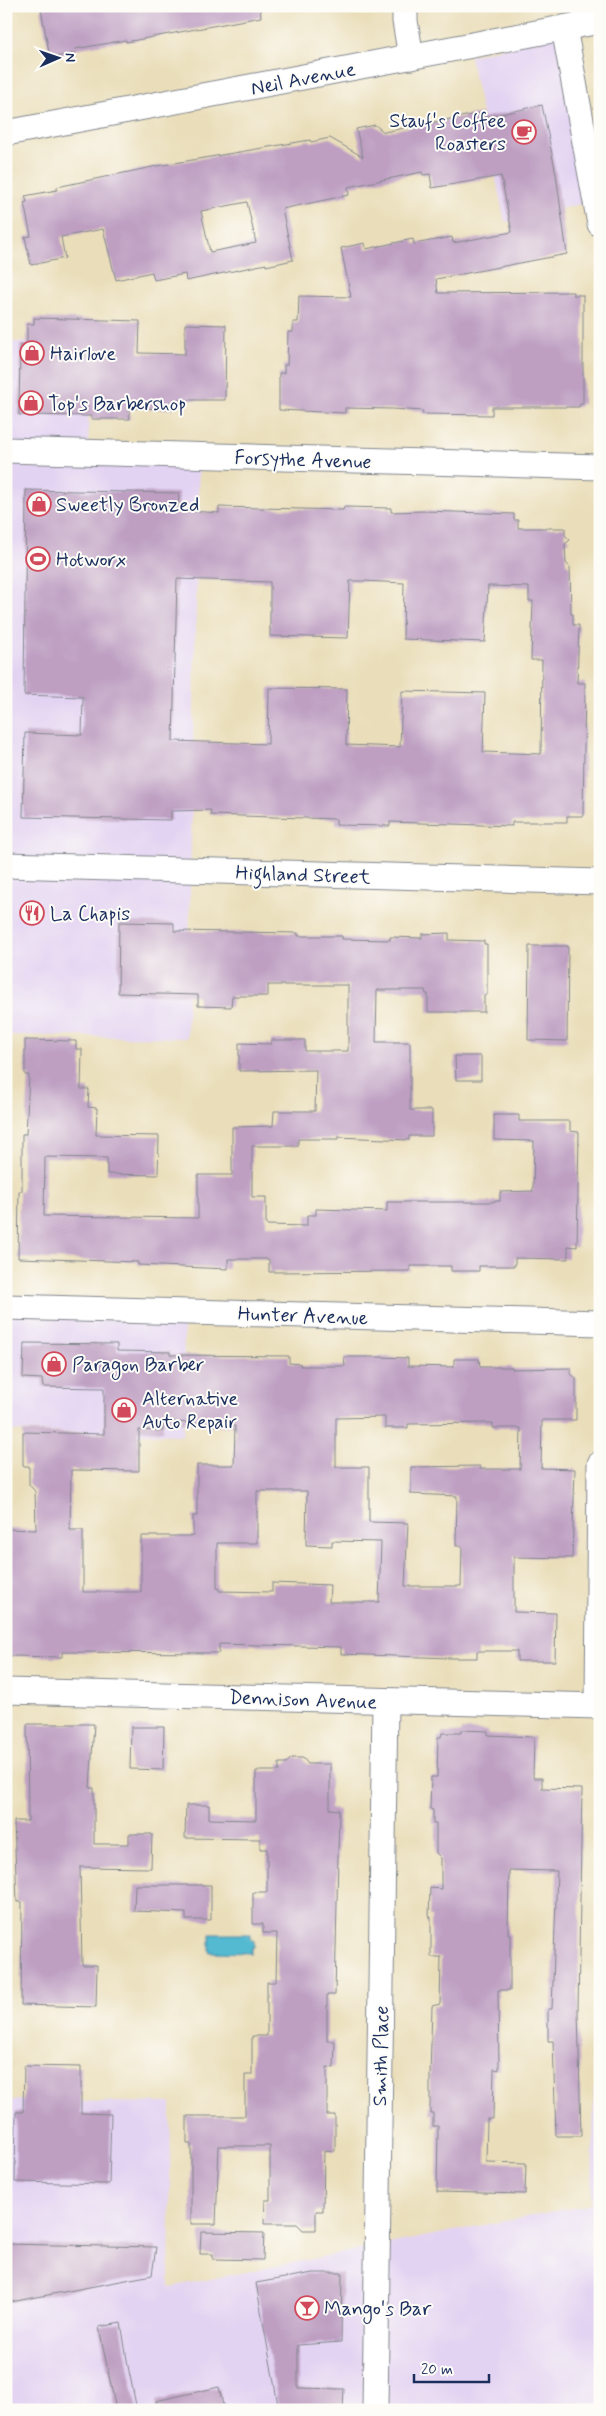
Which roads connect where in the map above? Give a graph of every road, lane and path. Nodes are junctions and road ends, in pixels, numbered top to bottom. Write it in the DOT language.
graph roads {
  1 [pos="405,6"];
  2 [pos="600,21"];
  3 [pos="564,28"];
  4 [pos="411,58"];
  5 [pos="6,134"];
  6 [pos="600,224"];
  7 [pos="6,450"];
  8 [pos="600,467"];
  9 [pos="6,865"];
  10 [pos="600,882"];
  11 [pos="6,1307"];
  12 [pos="600,1323"];
  13 [pos="600,1464"];
  14 [pos="6,1690"];
  15 [pos="385,1702"];
  16 [pos="599,1706"];
  17 [pos="375,2410"];
  1 -- 4 [label="street"];
  2 -- 3 [label="street, Neil Avenue"];
  3 -- 4 [label="street, Neil Avenue"];
  3 -- 6 [label="street"];
  4 -- 5 [label="street, Neil Avenue"];
  7 -- 8 [label="street, Forsythe Avenue"];
  9 -- 10 [label="street, Highland Street"];
  11 -- 12 [label="street, Hunter Avenue"];
  13 -- 16 [label="street"];
  14 -- 15 [label="street, Dennison Avenue"];
  15 -- 16 [label="street, Dennison Avenue"];
  15 -- 17 [label="street, Smith Place"];
}
